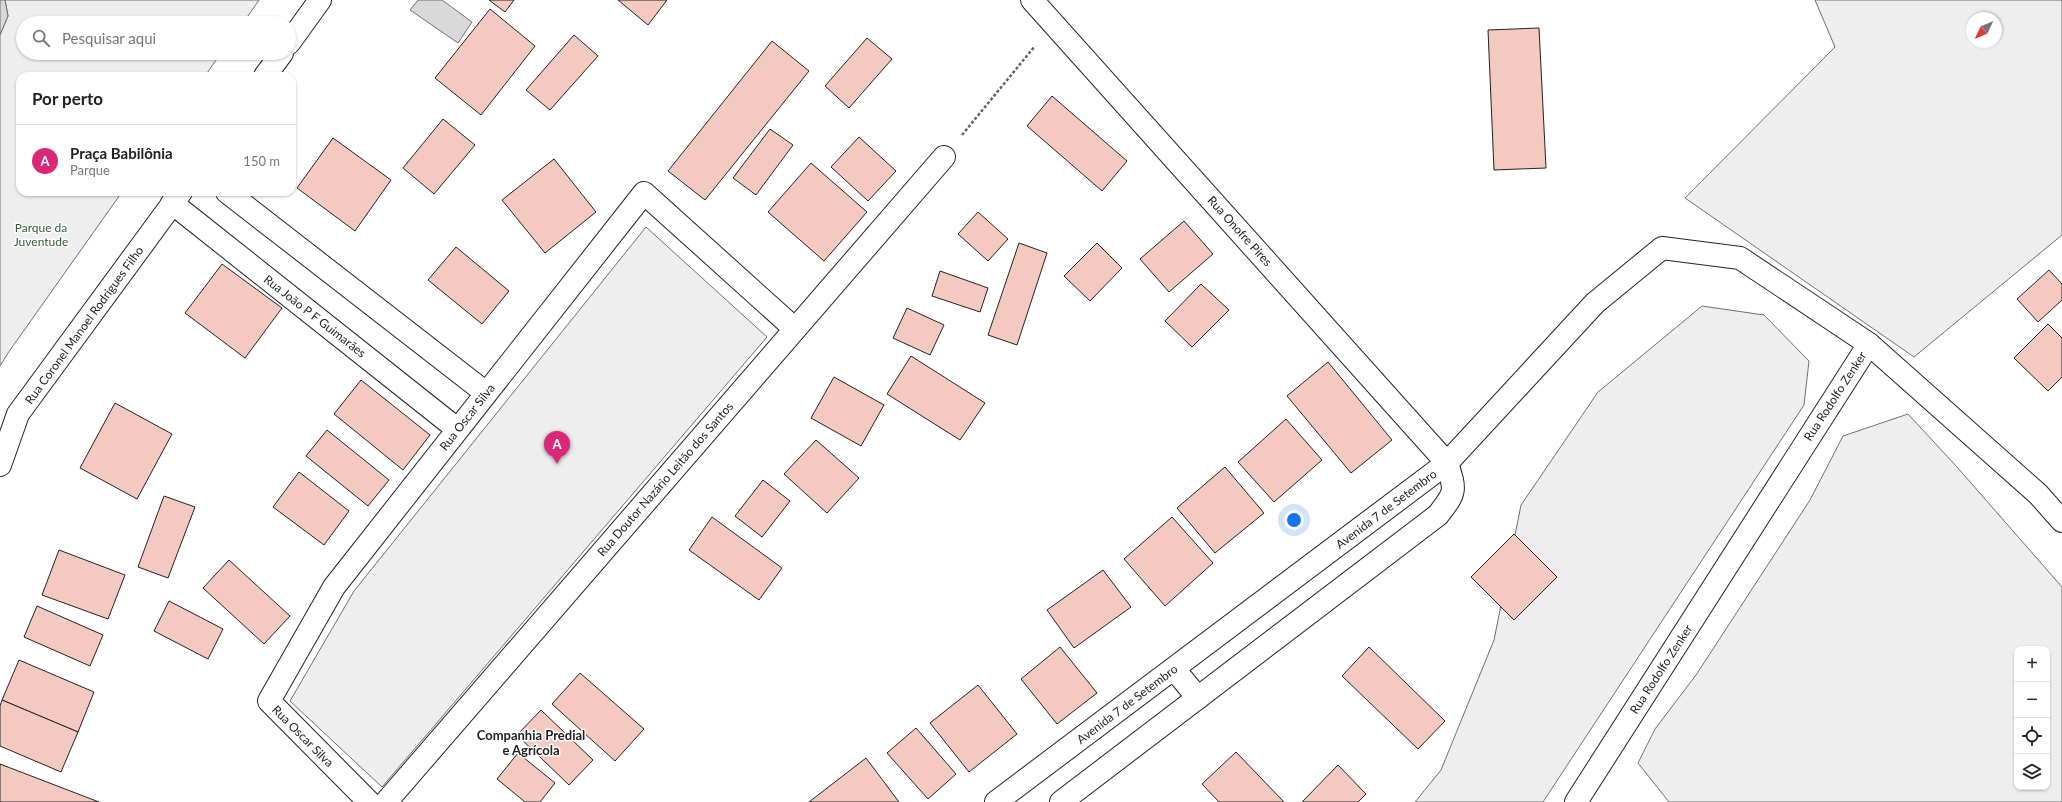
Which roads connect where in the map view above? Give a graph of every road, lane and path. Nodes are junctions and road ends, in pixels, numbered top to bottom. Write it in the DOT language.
graph roads {
  1 [pos="320,0"];
  2 [pos="1032,0"];
  3 [pos="1053,23"];
  4 [pos="296,33"];
  5 [pos="277,60"];
  6 [pos="268,72"];
  7 [pos="944,157"];
  8 [pos="233,196"];
  9 [pos="176,198"];
  10 [pos="795,329"];
  11 [pos="1869,344"];
  12 [pos="486,393"];
  13 [pos="457,429"];
  14 [pos="1447,463"];
  15 [pos="0,465"];
  16 [pos="2062,521"];
  17 [pos="1174,669"];
  18 [pos="1198,698"];
  19 [pos="369,802"];
  20 [pos="386,802"];
  21 [pos="996,802"];
  22 [pos="1061,802"];
  23 [pos="1576,802"];
  1 -- 4 [label="street"];
  2 -- 3 [label="street, Rua Onofre Pires"];
  3 -- 7 [label="path"];
  3 -- 14 [label="street, Rua Onofre Pires"];
  5 -- 6 [label="street"];
  7 -- 10 [label="street, Rua Doutor Nazário Leitão dos Santos"];
  8 -- 12 [label="street"];
  9 -- 13 [label="street, Rua João P F Guimarães"];
  9 -- 15 [label="street, Rua Coronel Manoel Rodrigues Filho"];
  10 -- 12 [label="street, Rua Oscar Silva"];
  10 -- 20 [label="street, Rua Doutor Nazário Leitão dos Santos"];
  11 -- 14 [label="street, Rua Rodolfo Zenker"];
  11 -- 16 [label="street"];
  11 -- 23 [label="street, Rua Rodolfo Zenker"];
  12 -- 13 [label="street, Rua Oscar Silva"];
  13 -- 19 [label="street, Rua Oscar Silva"];
  14 -- 17 [label="street, Avenida 7 de Setembro"];
  14 -- 18 [label="street, Avenida 7 de Setembro"];
  17 -- 18 [label="street"];
  17 -- 21 [label="street, Avenida 7 de Setembro"];
  18 -- 22 [label="street, Avenida 7 de Setembro"];
}
